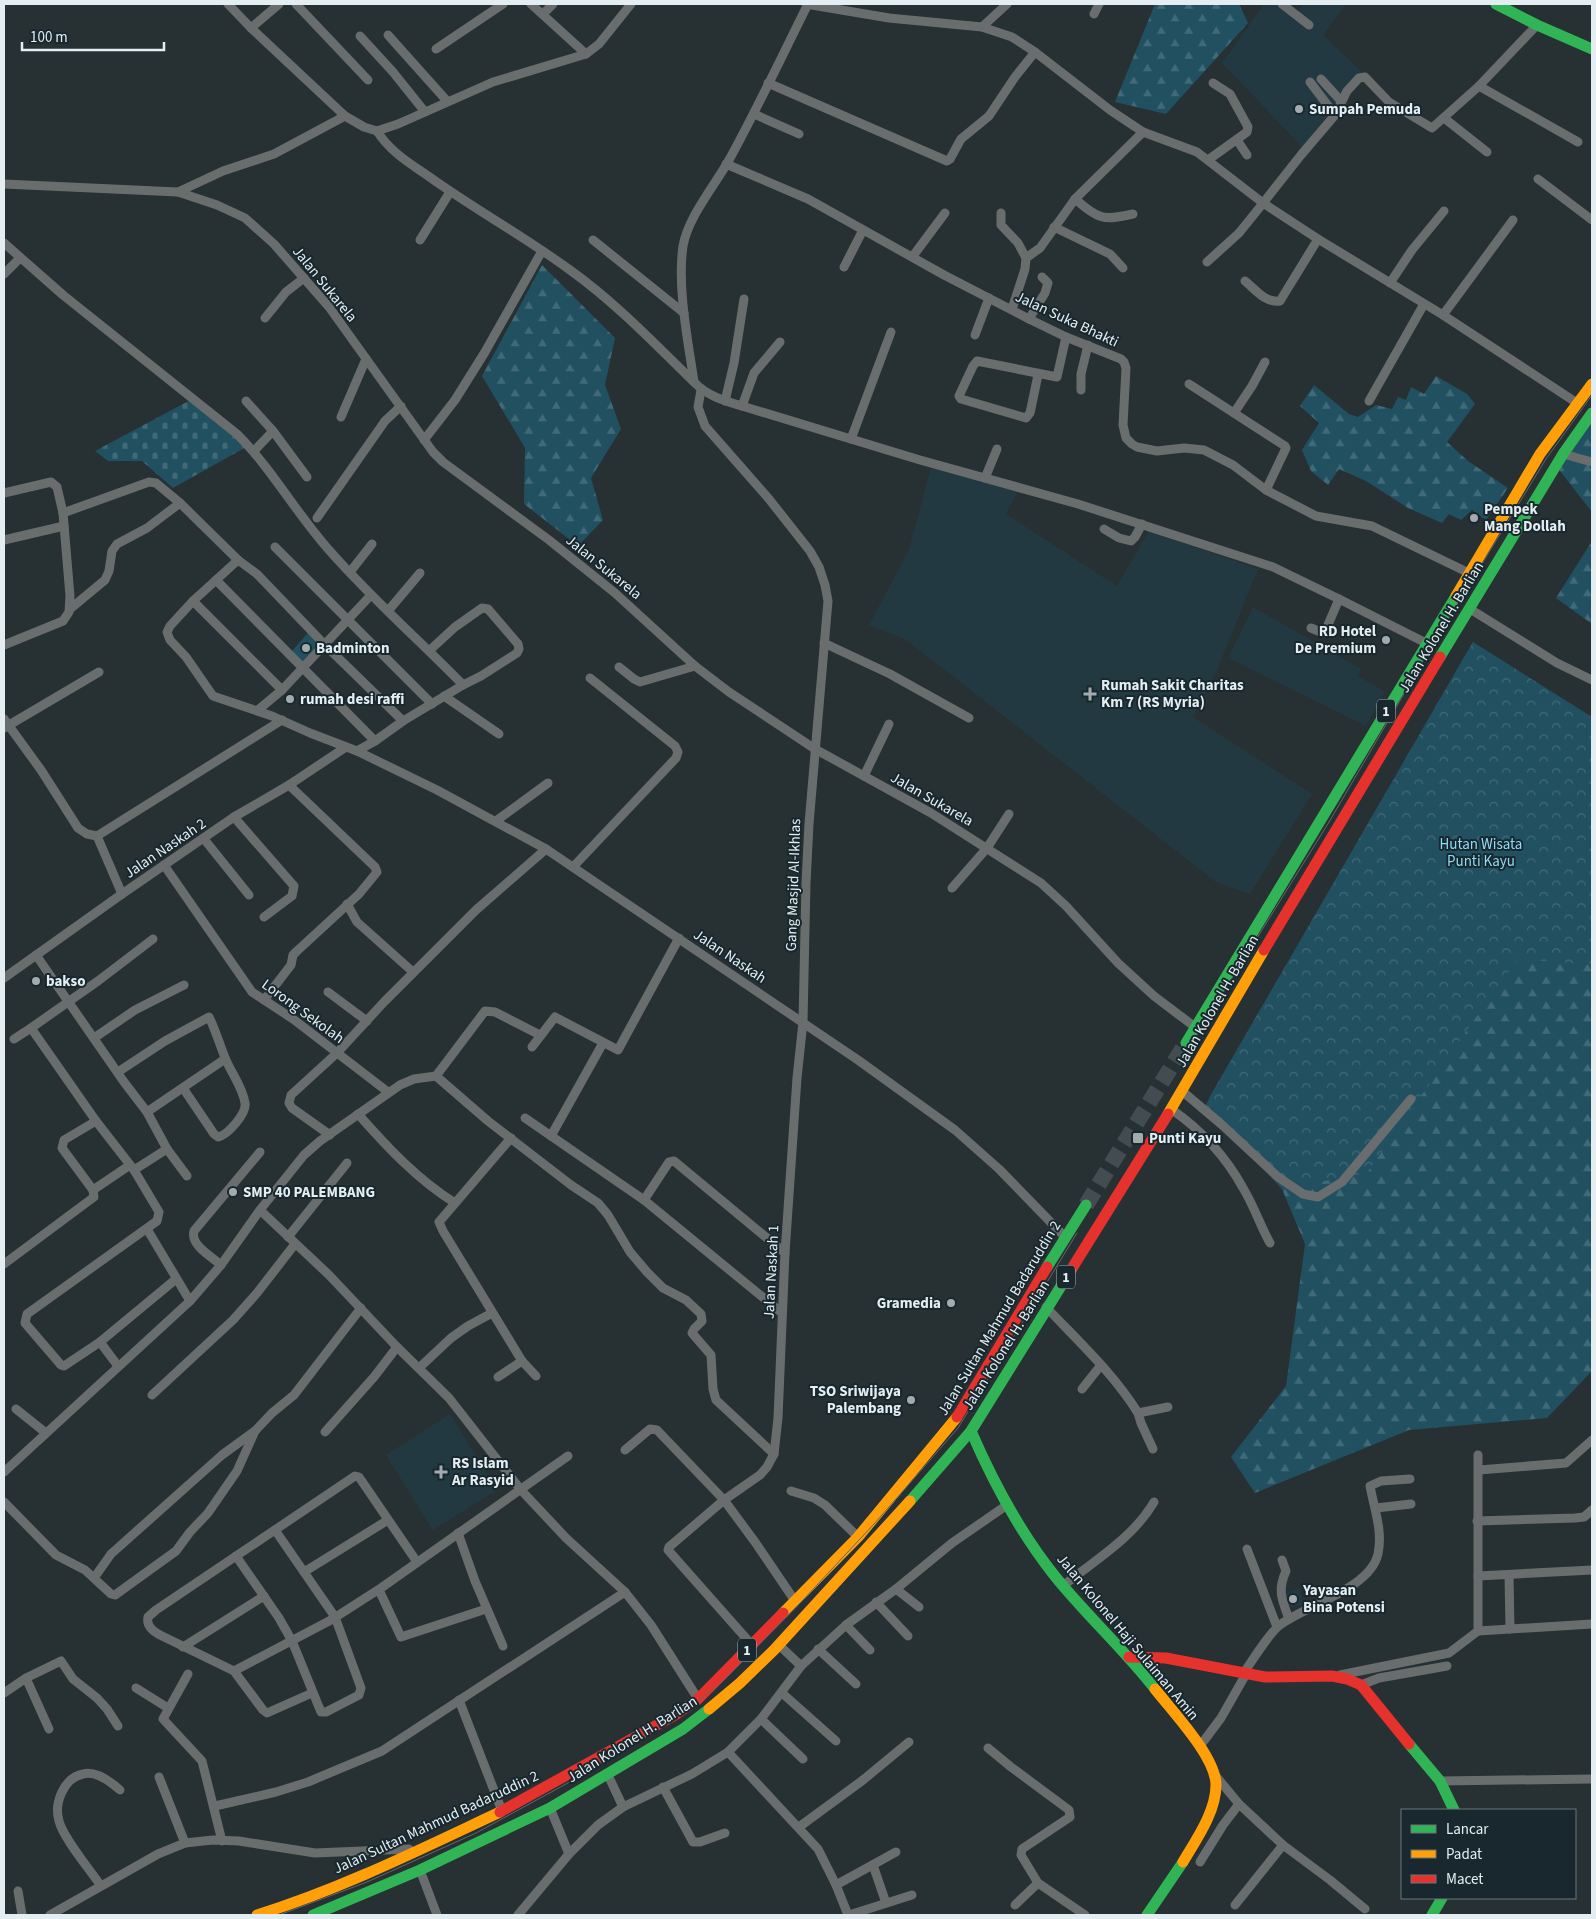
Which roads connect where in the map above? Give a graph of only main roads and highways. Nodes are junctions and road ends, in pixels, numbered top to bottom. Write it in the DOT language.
graph roads {
  1 [pos="1496,4"];
  2 [pos="1592,49"];
  3 [pos="1592,384"];
  4 [pos="1592,413"];
  5 [pos="1186,1043"];
  6 [pos="1086,1205"];
  7 [pos="971,1432"];
  8 [pos="1129,1657"];
  9 [pos="1454,1809"];
  10 [pos="1441,1899"];
  11 [pos="257,1915"];
  12 [pos="313,1915"];
  13 [pos="1147,1915"];
  14 [pos="1432,1915"];
  1 -- 2 [label="main road"];
  3 -- 5 [label="main road, Jalan Kolonel H. Barlian / 1"];
  4 -- 7 [label="main road, Jalan Kolonel H. Barlian / 1"];
  6 -- 11 [label="main road, Jalan Sultan Mahmud Badaruddin 2 / 1"];
  7 -- 8 [label="main road, Jalan Kolonel Haji Sulaiman Amin"];
  7 -- 12 [label="main road, Jalan Kolonel H. Barlian / 1"];
  8 -- 9 [label="main road"];
  8 -- 13 [label="main road, Jalan Kolonel Haji Sulaiman Amin"];
  10 -- 14 [label="main road"];
}
